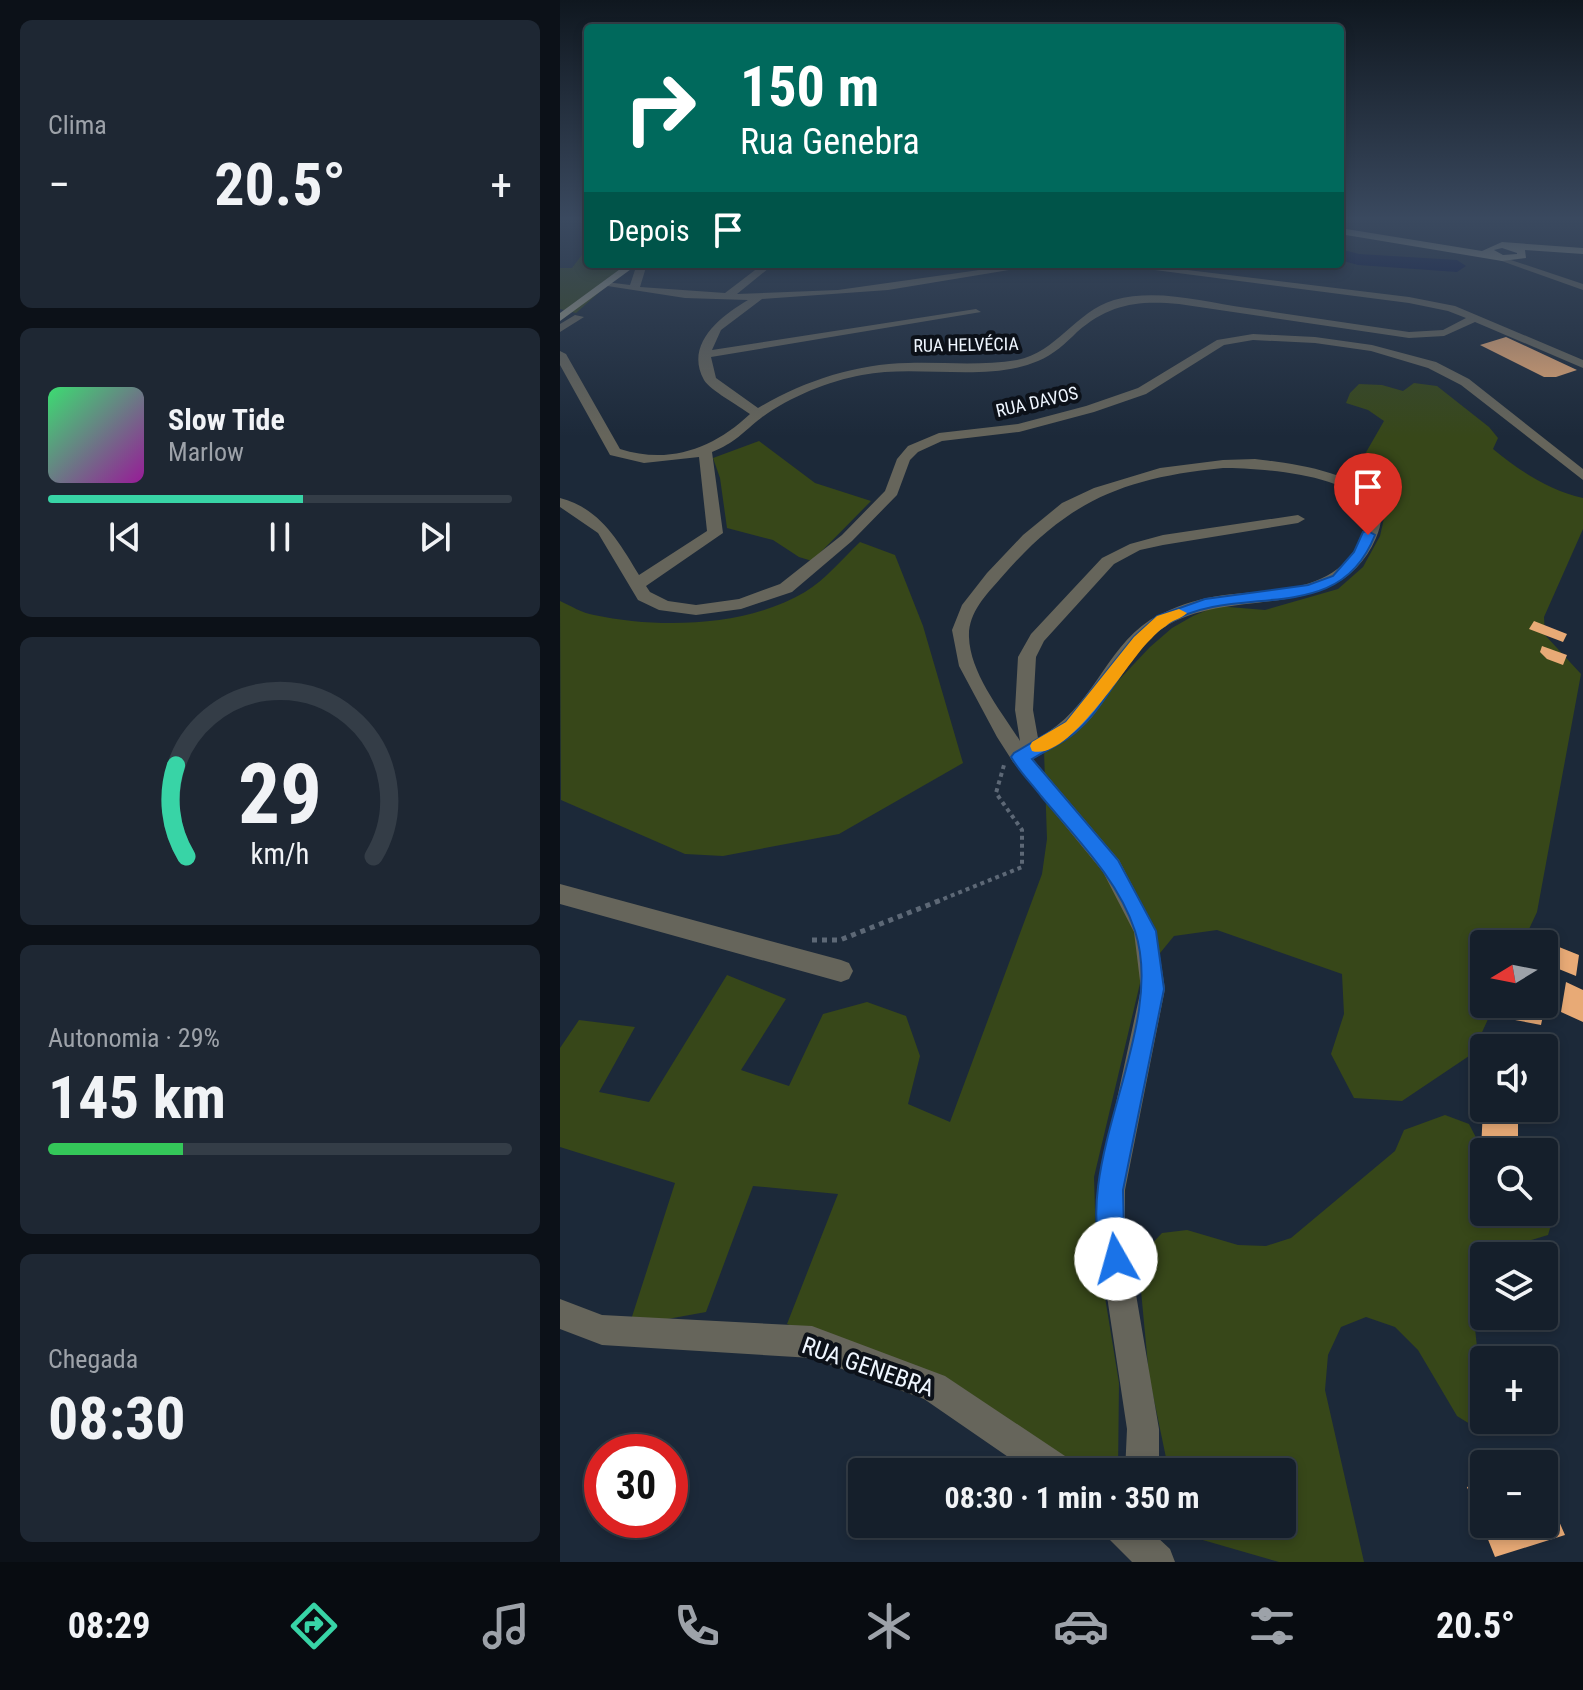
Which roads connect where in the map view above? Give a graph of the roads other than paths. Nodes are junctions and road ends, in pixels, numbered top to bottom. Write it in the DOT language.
graph roads {
  1 [pos="596,292"];
  2 [pos="663,292"];
  3 [pos="733,292"];
  4 [pos="848,292"];
  5 [pos="1343,292"];
  6 [pos="725,298"];
  7 [pos="758,298"];
  8 [pos="976,312"];
  9 [pos="579,317"];
  10 [pos="560,318"];
  11 [pos="1474,318"];
  12 [pos="560,329"];
  13 [pos="560,354"];
  14 [pos="705,354"];
  15 [pos="1583,364"];
  16 [pos="758,414"];
  17 [pos="705,451"];
  18 [pos="1583,476"];
  19 [pos="560,502"];
  20 [pos="1298,519"];
  21 [pos="637,584"];
  22 [pos="1021,751"];
  23 [pos="560,894"];
  24 [pos="841,971"];
  25 [pos="560,1314"];
  26 [pos="1038,1458"];
  27 [pos="1142,1458"];
  1 -- 10 [label="main road"];
  2 -- 6 [label="street"];
  3 -- 6 [label="street"];
  4 -- 7 [label="street"];
  5 -- 11 [label="street"];
  6 -- 7 [label="street"];
  7 -- 14 [label="street"];
  8 -- 14 [label="street"];
  9 -- 12 [label="street"];
  11 -- 15 [label="street"];
  11 -- 16 [label="street, RUA HELVÉCIA"];
  13 -- 17 [label="street, RUA HELVÉCIA"];
  14 -- 16 [label="street"];
  16 -- 17 [label="street, RUA HELVÉCIA"];
  17 -- 21 [label="street"];
  18 -- 21 [label="street, RUA DAVOS"];
  19 -- 21 [label="street, RUA DAVOS"];
  20 -- 22 [label="street"];
  22 -- 22 [label="street"];
  22 -- 27 [label="street"];
  23 -- 24 [label="street"];
  25 -- 26 [label="street, RUA GENEBRA"];
}
